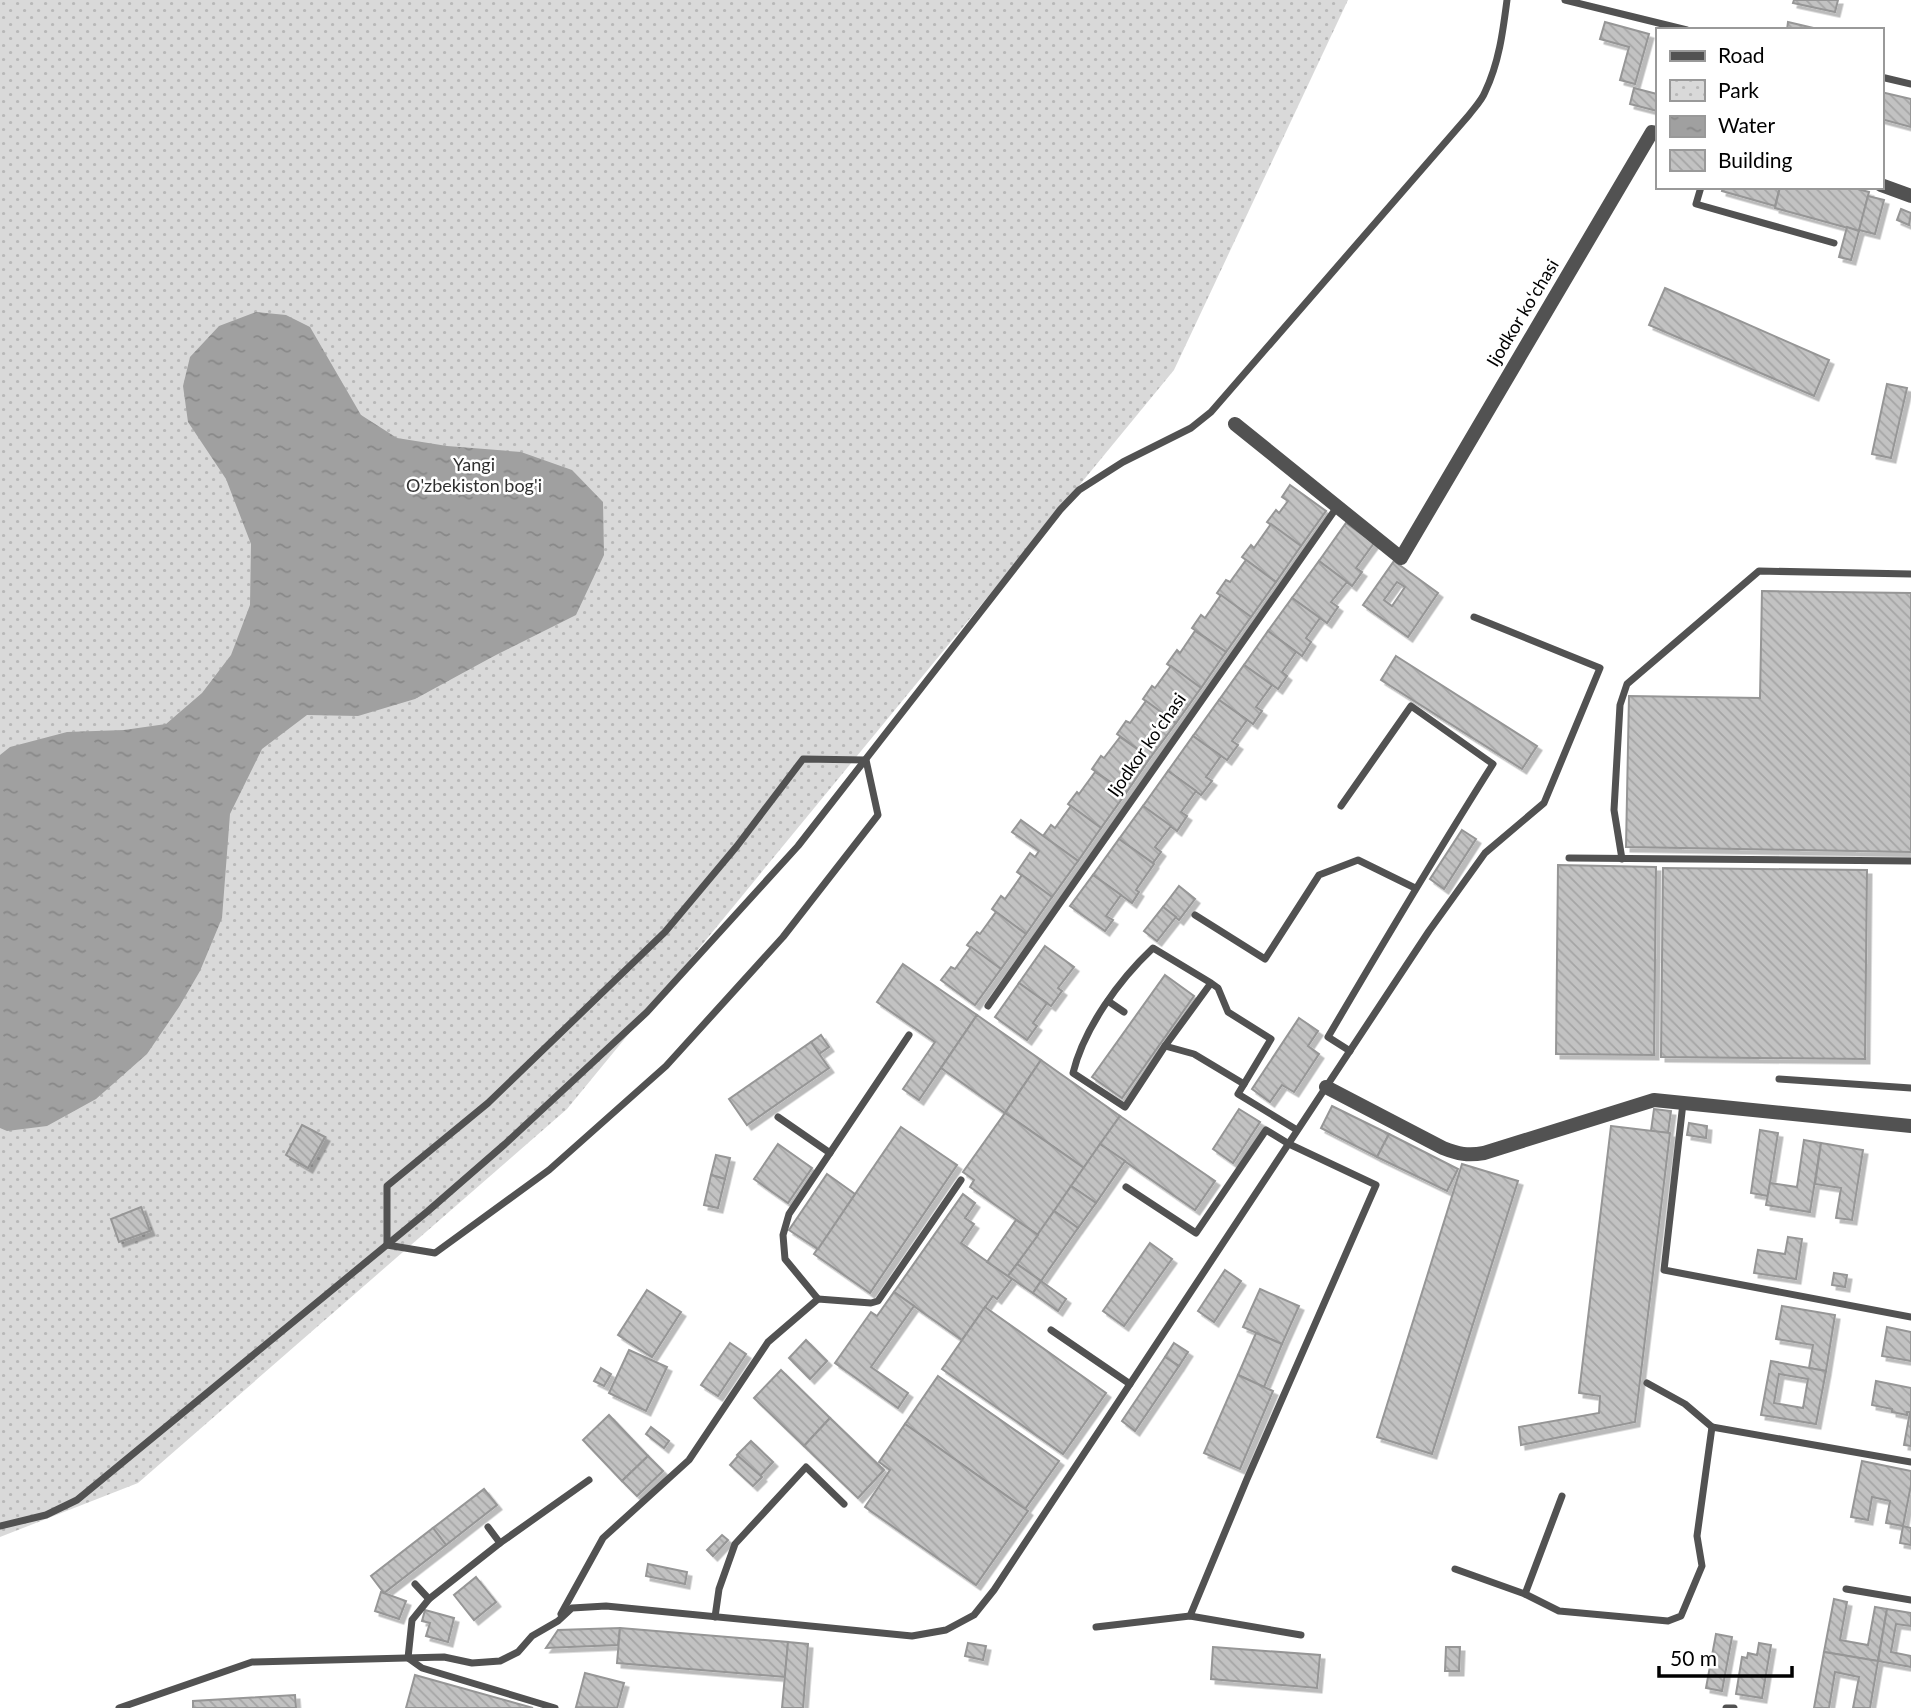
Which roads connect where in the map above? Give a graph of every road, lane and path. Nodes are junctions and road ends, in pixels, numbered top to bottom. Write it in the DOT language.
graph roads {
  1 [pos="1507,0"];
  2 [pos="1565,0"];
  3 [pos="1679,28"];
  4 [pos="1883,77"];
  5 [pos="1911,84"];
  6 [pos="1656,133"];
  7 [pos="1883,186"];
  8 [pos="1700,189"];
  9 [pos="1911,196"];
  10 [pos="1834,243"];
  11 [pos="1235,424"];
  12 [pos="1338,507"];
  13 [pos="1911,574"];
  14 [pos="1475,617"];
  15 [pos="866,760"];
  16 [pos="1342,806"];
  17 [pos="1569,858"];
  18 [pos="1622,859"];
  19 [pos="1911,861"];
  20 [pos="1415,888"];
  21 [pos="1195,915"];
  22 [pos="1211,983"];
  23 [pos="1108,1001"];
  24 [pos="988,1006"];
  25 [pos="1124,1012"];
  26 [pos="909,1035"];
  27 [pos="1165,1046"];
  28 [pos="1350,1051"];
  29 [pos="1779,1079"];
  30 [pos="1244,1084"];
  31 [pos="1326,1087"];
  32 [pos="1911,1088"];
  33 [pos="1683,1103"];
  34 [pos="778,1118"];
  35 [pos="1911,1126"];
  36 [pos="1297,1130"];
  37 [pos="1289,1144"];
  38 [pos="830,1153"];
  39 [pos="961,1180"];
  40 [pos="1126,1187"];
  41 [pos="387,1245"];
  42 [pos="818,1299"];
  43 [pos="1911,1317"];
  44 [pos="1051,1330"];
  45 [pos="1647,1383"];
  46 [pos="1130,1384"];
  47 [pos="1712,1427"];
  48 [pos="1911,1462"];
  49 [pos="589,1480"];
  50 [pos="1562,1496"];
  51 [pos="844,1504"];
  52 [pos="0,1526"];
  53 [pos="488,1527"];
  54 [pos="500,1543"];
  55 [pos="1455,1569"];
  56 [pos="415,1584"];
  57 [pos="1846,1588"];
  58 [pos="1525,1594"];
  59 [pos="429,1599"];
  60 [pos="1911,1600"];
  61 [pos="1190,1616"];
  62 [pos="715,1617"];
  63 [pos="558,1621"];
  64 [pos="1097,1627"];
  65 [pos="1301,1635"];
  66 [pos="408,1658"];
  67 [pos="121,1708"];
  68 [pos="555,1708"];
  69 [pos="1726,1708"];
  70 [pos="1734,1708"];
  1 -- 15 [label="lane"];
  2 -- 3 [label="lane"];
  4 -- 5 [label="lane"];
  6 -- 12 [label="street, Ijodkor koʻchasi"];
  7 -- 9 [label="street"];
  8 -- 10 [label="lane"];
  11 -- 12 [label="street, Ijodkor koʻchasi"];
  12 -- 24 [label="lane, Ijodkor koʻchasi"];
  13 -- 18 [label="lane"];
  14 -- 28 [label="lane"];
  15 -- 41 [label="lane"];
  15 -- 41 [label="lane"];
  15 -- 41 [label="lane"];
  16 -- 20 [label="lane"];
  17 -- 18 [label="lane"];
  18 -- 19 [label="lane"];
  20 -- 21 [label="lane"];
  20 -- 28 [label="lane"];
  22 -- 23 [label="lane"];
  22 -- 27 [label="lane"];
  22 -- 30 [label="lane"];
  23 -- 25 [label="lane"];
  23 -- 27 [label="lane"];
  26 -- 38 [label="lane"];
  27 -- 30 [label="lane"];
  28 -- 31 [label="lane"];
  29 -- 32 [label="lane"];
  30 -- 36 [label="lane"];
  31 -- 33 [label="street"];
  31 -- 36 [label="lane"];
  33 -- 35 [label="street"];
  33 -- 43 [label="lane"];
  34 -- 38 [label="lane"];
  36 -- 37 [label="lane"];
  37 -- 40 [label="lane"];
  37 -- 46 [label="lane"];
  37 -- 61 [label="lane"];
  38 -- 42 [label="lane"];
  39 -- 42 [label="lane"];
  41 -- 52 [label="lane"];
  42 -- 63 [label="lane"];
  44 -- 46 [label="lane"];
  45 -- 47 [label="lane"];
  46 -- 62 [label="lane"];
  47 -- 48 [label="lane"];
  47 -- 58 [label="lane"];
  49 -- 54 [label="lane"];
  50 -- 58 [label="lane"];
  51 -- 62 [label="lane"];
  53 -- 54 [label="lane"];
  54 -- 59 [label="lane"];
  55 -- 58 [label="lane"];
  56 -- 59 [label="lane"];
  57 -- 60 [label="lane"];
  59 -- 66 [label="lane"];
  61 -- 64 [label="lane"];
  61 -- 65 [label="lane"];
  62 -- 63 [label="lane"];
  63 -- 66 [label="lane"];
  66 -- 67 [label="lane"];
  66 -- 68 [label="lane"];
  69 -- 70 [label="lane"];
}
